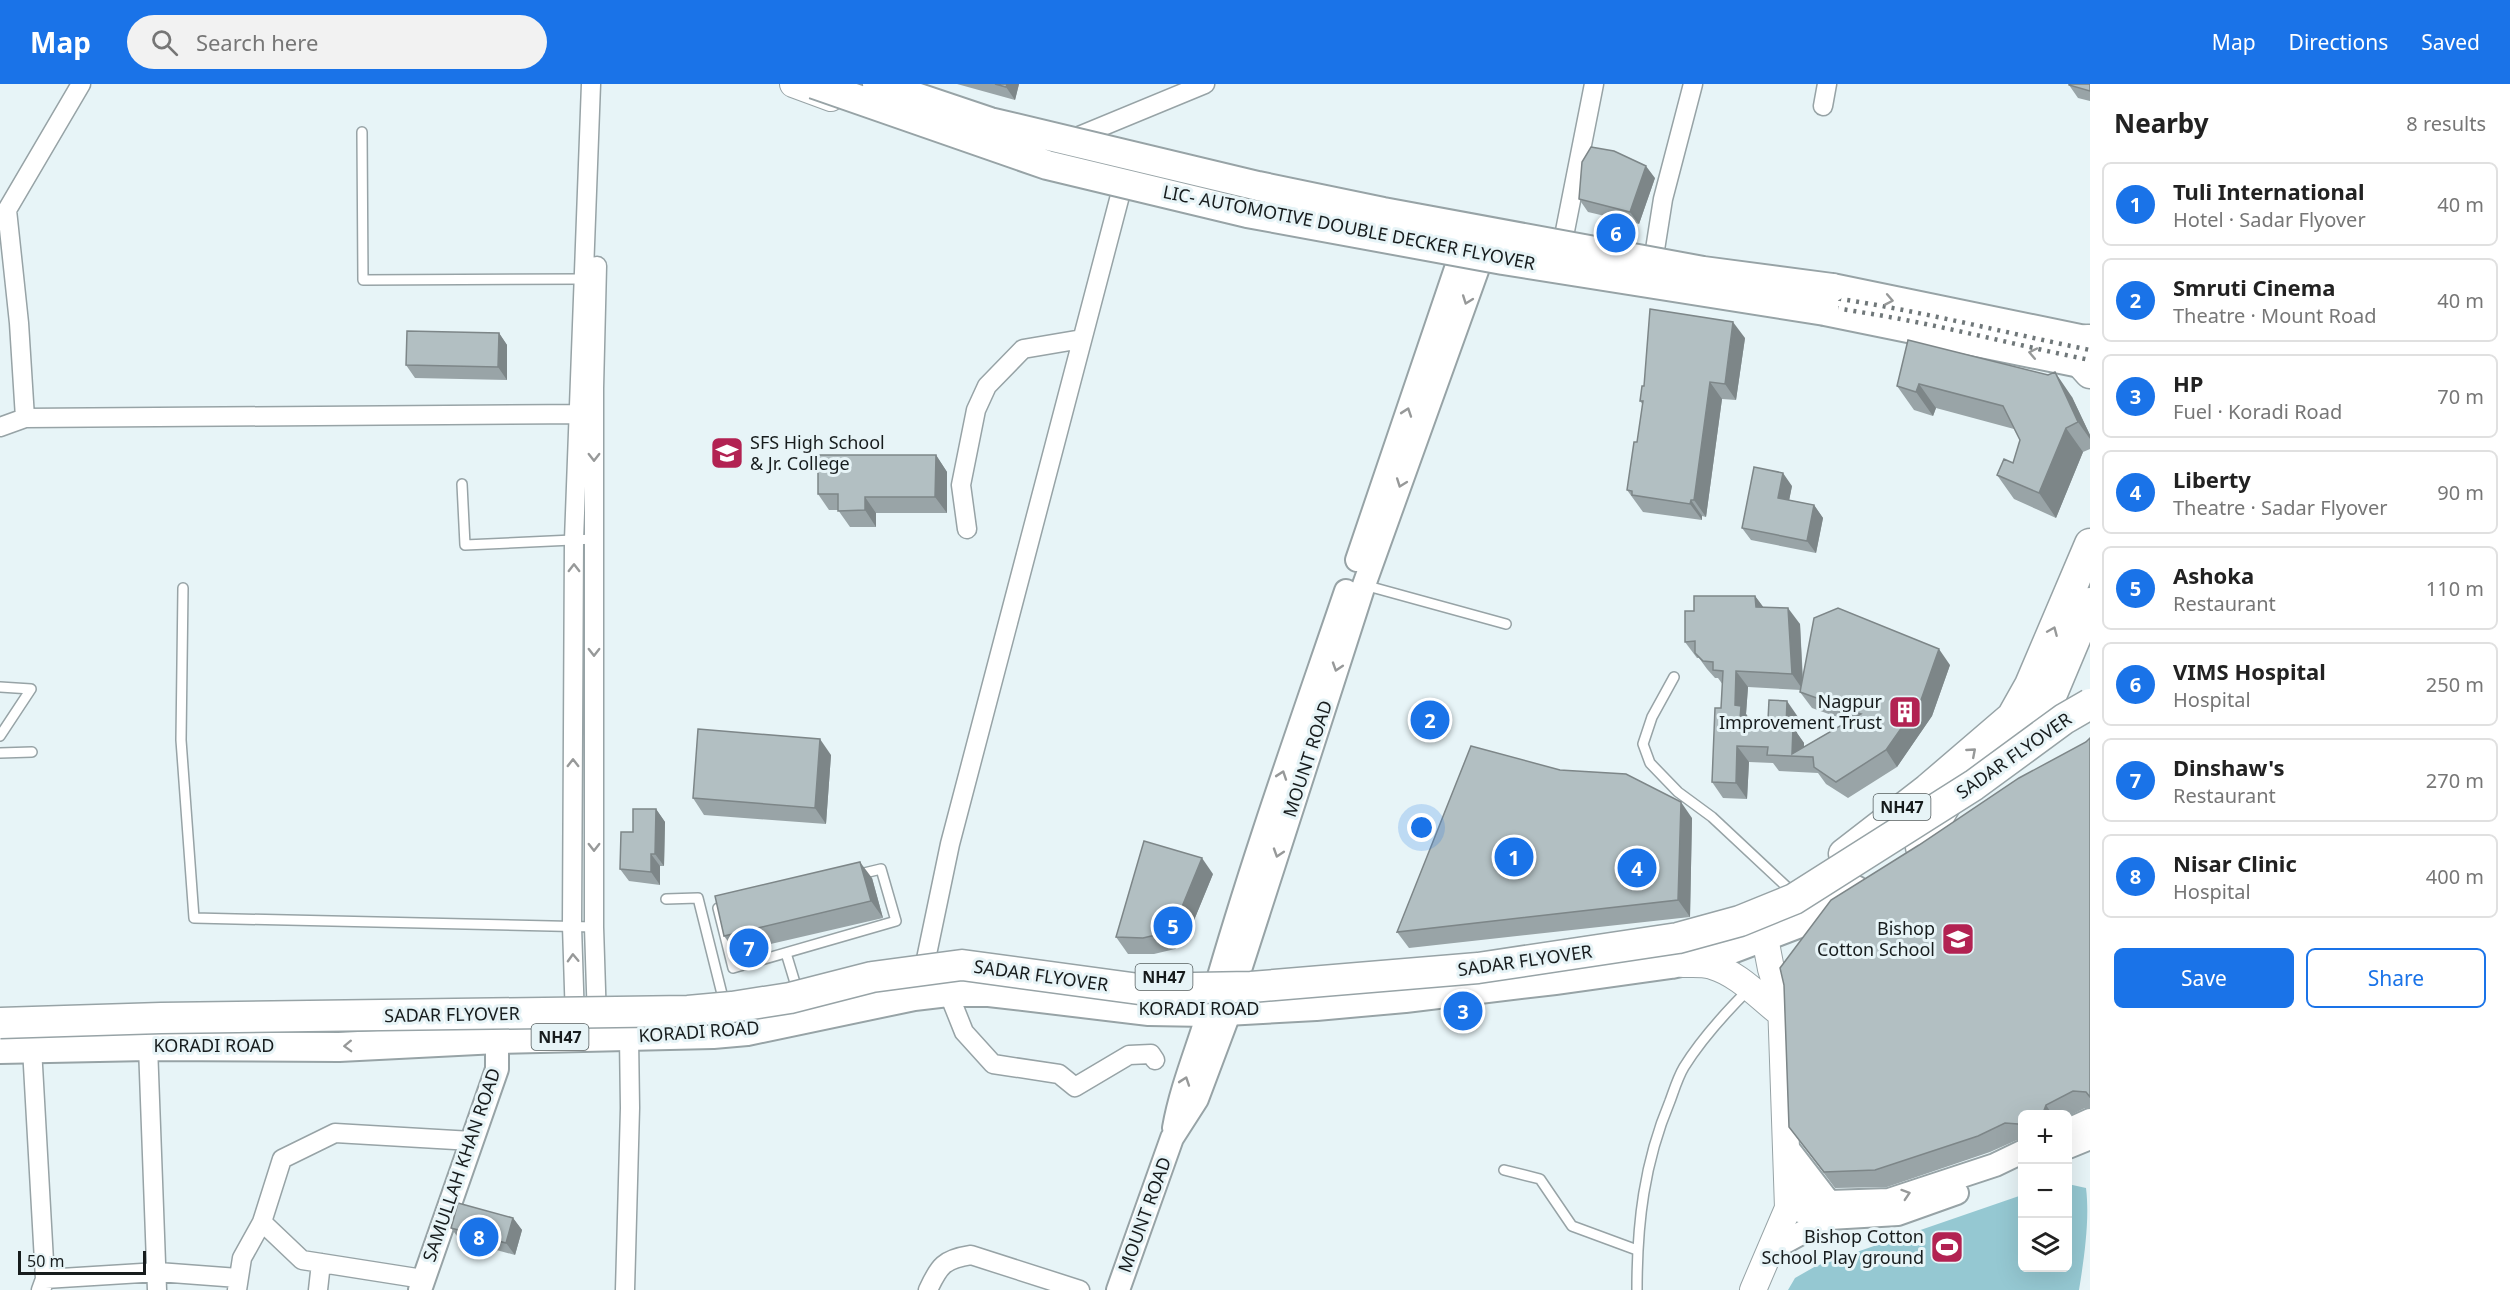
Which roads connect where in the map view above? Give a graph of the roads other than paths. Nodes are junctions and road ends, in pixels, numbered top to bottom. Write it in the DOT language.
graph roads {
  1 [pos="81,84"];
  2 [pos="591,84"];
  3 [pos="602,84"];
  4 [pos="801,84"];
  5 [pos="877,84"];
  6 [pos="900,84"];
  7 [pos="1205,84"];
  8 [pos="1594,84"];
  9 [pos="1693,84"];
  10 [pos="1827,84"];
  11 [pos="1186,88"];
  12 [pos="1822,106"];
  13 [pos="362,132"];
  14 [pos="1079,136"];
  15 [pos="1122,188"];
  16 [pos="1483,223"];
  17 [pos="1564,236"];
  18 [pos="1654,256"];
  19 [pos="1470,260"];
  20 [pos="584,279"];
  21 [pos="1828,300"];
  22 [pos="1082,339"];
  23 [pos="2088,354"];
  24 [pos="587,415"];
  25 [pos="25,418"];
  26 [pos="0,427"];
  27 [pos="462,484"];
  28 [pos="967,529"];
  29 [pos="594,539"];
  30 [pos="574,540"];
  31 [pos="2090,544"];
  32 [pos="1364,585"];
  33 [pos="183,588"];
  34 [pos="2090,603"];
  35 [pos="1506,624"];
  36 [pos="1674,677"];
  37 [pos="0,687"];
  38 [pos="2043,688"];
  39 [pos="2090,704"];
  40 [pos="2090,723"];
  41 [pos="0,736"];
  42 [pos="32,752"];
  43 [pos="0,753"];
  44 [pos="2026,778"];
  45 [pos="1921,847"];
  46 [pos="1789,889"];
  47 [pos="666,899"];
  48 [pos="1754,907"];
  49 [pos="572,926"];
  50 [pos="594,927"];
  51 [pos="1765,938"];
  52 [pos="786,953"];
  53 [pos="926,959"];
  54 [pos="1671,964"];
  55 [pos="1228,976"];
  56 [pos="796,986"];
  57 [pos="1749,989"];
  58 [pos="948,992"];
  59 [pos="723,998"];
  60 [pos="586,1002"];
  61 [pos="0,1011"];
  62 [pos="1219,1011"];
  63 [pos="1781,1014"];
  64 [pos="586,1037"];
  65 [pos="629,1037"];
  66 [pos="7,1039"];
  67 [pos="497,1039"];
  68 [pos="148,1046"];
  69 [pos="1155,1060"];
  70 [pos="2090,1120"];
  71 [pos="2072,1128"];
  72 [pos="2090,1138"];
  73 [pos="471,1141"];
  74 [pos="2072,1145"];
  75 [pos="1786,1146"];
  76 [pos="2018,1154"];
  77 [pos="2018,1168"];
  78 [pos="1504,1170"];
  79 [pos="1788,1199"];
  80 [pos="1829,1210"];
  81 [pos="262,1222"];
  82 [pos="1637,1250"];
  83 [pos="1770,1250"];
  84 [pos="321,1263"];
  85 [pos="158,1272"];
  86 [pos="238,1284"];
  87 [pos="43,1285"];
  88 [pos="421,1285"];
  89 [pos="157,1290"];
  90 [pos="318,1290"];
  91 [pos="625,1290"];
  92 [pos="928,1290"];
  93 [pos="1080,1290"];
  94 [pos="1118,1290"];
  95 [pos="1636,1290"];
  96 [pos="1753,1290"];
  1 -- 25 [label="street"];
  2 -- 20 [label="street"];
  3 -- 24 [label="street"];
  4 -- 15 [label="main road"];
  4 -- 21 [label="main road, LIC- AUTOMOTIVE DOUBLE DECKER FLYOVER, bridge"];
  5 -- 21 [label="main road, LIC- AUTOMOTIVE DOUBLE DECKER FLYOVER, bridge"];
  6 -- 14 [label="main road"];
  7 -- 11 [label="street"];
  8 -- 17 [label="street"];
  9 -- 18 [label="street"];
  10 -- 12 [label="street"];
  11 -- 14 [label="street"];
  13 -- 20 [label="lane"];
  14 -- 16 [label="main road"];
  15 -- 19 [label="main road"];
  15 -- 22 [label="street"];
  16 -- 17 [label="main road"];
  16 -- 19 [label="street"];
  17 -- 18 [label="main road"];
  18 -- 21 [label="main road"];
  19 -- 21 [label="main road"];
  19 -- 32 [label="street, MOUNT ROAD, one-way"];
  55 -- 19 [label="street, one-way"];
  20 -- 24 [label="street"];
  21 -- 23 [label="main road"];
  22 -- 28 [label="street"];
  22 -- 53 [label="street"];
  24 -- 25 [label="street"];
  24 -- 29 [label="street, one-way"];
  24 -- 30 [label="street"];
  25 -- 26 [label="street"];
  27 -- 30 [label="lane"];
  29 -- 30 [label="lane"];
  29 -- 50 [label="street, one-way"];
  49 -- 30 [label="street, one-way"];
  38 -- 31 [label="highway, one-way"];
  32 -- 35 [label="lane"];
  32 -- 55 [label="street, MOUNT ROAD, one-way"];
  33 -- 49 [label="lane"];
  34 -- 38 [label="highway, NH47"];
  36 -- 46 [label="lane"];
  37 -- 41 [label="lane"];
  38 -- 45 [label="highway"];
  46 -- 38 [label="highway, NH47, one-way"];
  39 -- 66 [label="highway, SADAR FLYOVER, bridge"];
  40 -- 66 [label="highway, SADAR FLYOVER"];
  42 -- 43 [label="lane"];
  44 -- 45 [label="main road, KORADI ROAD / NH47"];
  45 -- 51 [label="main road, KORADI ROAD / NH47"];
  46 -- 48 [label="highway, NH47"];
  47 -- 59 [label="lane"];
  48 -- 51 [label="main road"];
  48 -- 55 [label="main road, NH47"];
  49 -- 50 [label="lane"];
  60 -- 49 [label="street, one-way"];
  50 -- 60 [label="street"];
  51 -- 54 [label="main road, KORADI ROAD / NH47"];
  51 -- 63 [label="main road"];
  52 -- 52 [label="lane"];
  52 -- 56 [label="lane"];
  53 -- 55 [label="main road, NH47"];
  53 -- 56 [label="main road, NH47"];
  54 -- 57 [label="main road"];
  54 -- 62 [label="main road, KORADI ROAD / NH47"];
  55 -- 62 [label="street, MOUNT ROAD"];
  56 -- 59 [label="main road, NH47"];
  57 -- 63 [label="main road"];
  57 -- 82 [label="lane"];
  58 -- 62 [label="main road, KORADI ROAD / NH47"];
  58 -- 65 [label="main road, KORADI ROAD / NH47"];
  58 -- 69 [label="street"];
  59 -- 60 [label="main road, NH47"];
  60 -- 61 [label="main road, NH47"];
  60 -- 64 [label="street"];
  62 -- 94 [label="street, MOUNT ROAD"];
  63 -- 75 [label="main road"];
  64 -- 65 [label="main road, KORADI ROAD / NH47"];
  64 -- 67 [label="main road, KORADI ROAD / NH47"];
  65 -- 91 [label="street"];
  66 -- 68 [label="main road, KORADI ROAD / NH47"];
  66 -- 87 [label="street"];
  67 -- 68 [label="main road, KORADI ROAD / NH47, one-way"];
  67 -- 73 [label="street, SAMULLAH KHAN ROAD"];
  68 -- 85 [label="street"];
  70 -- 71 [label="street"];
  72 -- 74 [label="street"];
  73 -- 81 [label="street"];
  73 -- 88 [label="street, SAMULLAH KHAN ROAD"];
  75 -- 79 [label="main road"];
  75 -- 80 [label="street"];
  80 -- 76 [label="street, one-way"];
  77 -- 80 [label="street"];
  78 -- 82 [label="lane"];
  79 -- 80 [label="street"];
  79 -- 83 [label="main road"];
  80 -- 83 [label="street"];
  81 -- 84 [label="street"];
  81 -- 86 [label="street"];
  82 -- 95 [label="lane"];
  83 -- 96 [label="main road"];
  84 -- 88 [label="street"];
  84 -- 90 [label="street"];
  85 -- 86 [label="street"];
  85 -- 87 [label="street"];
  85 -- 89 [label="street"];
  92 -- 93 [label="street"];
}
